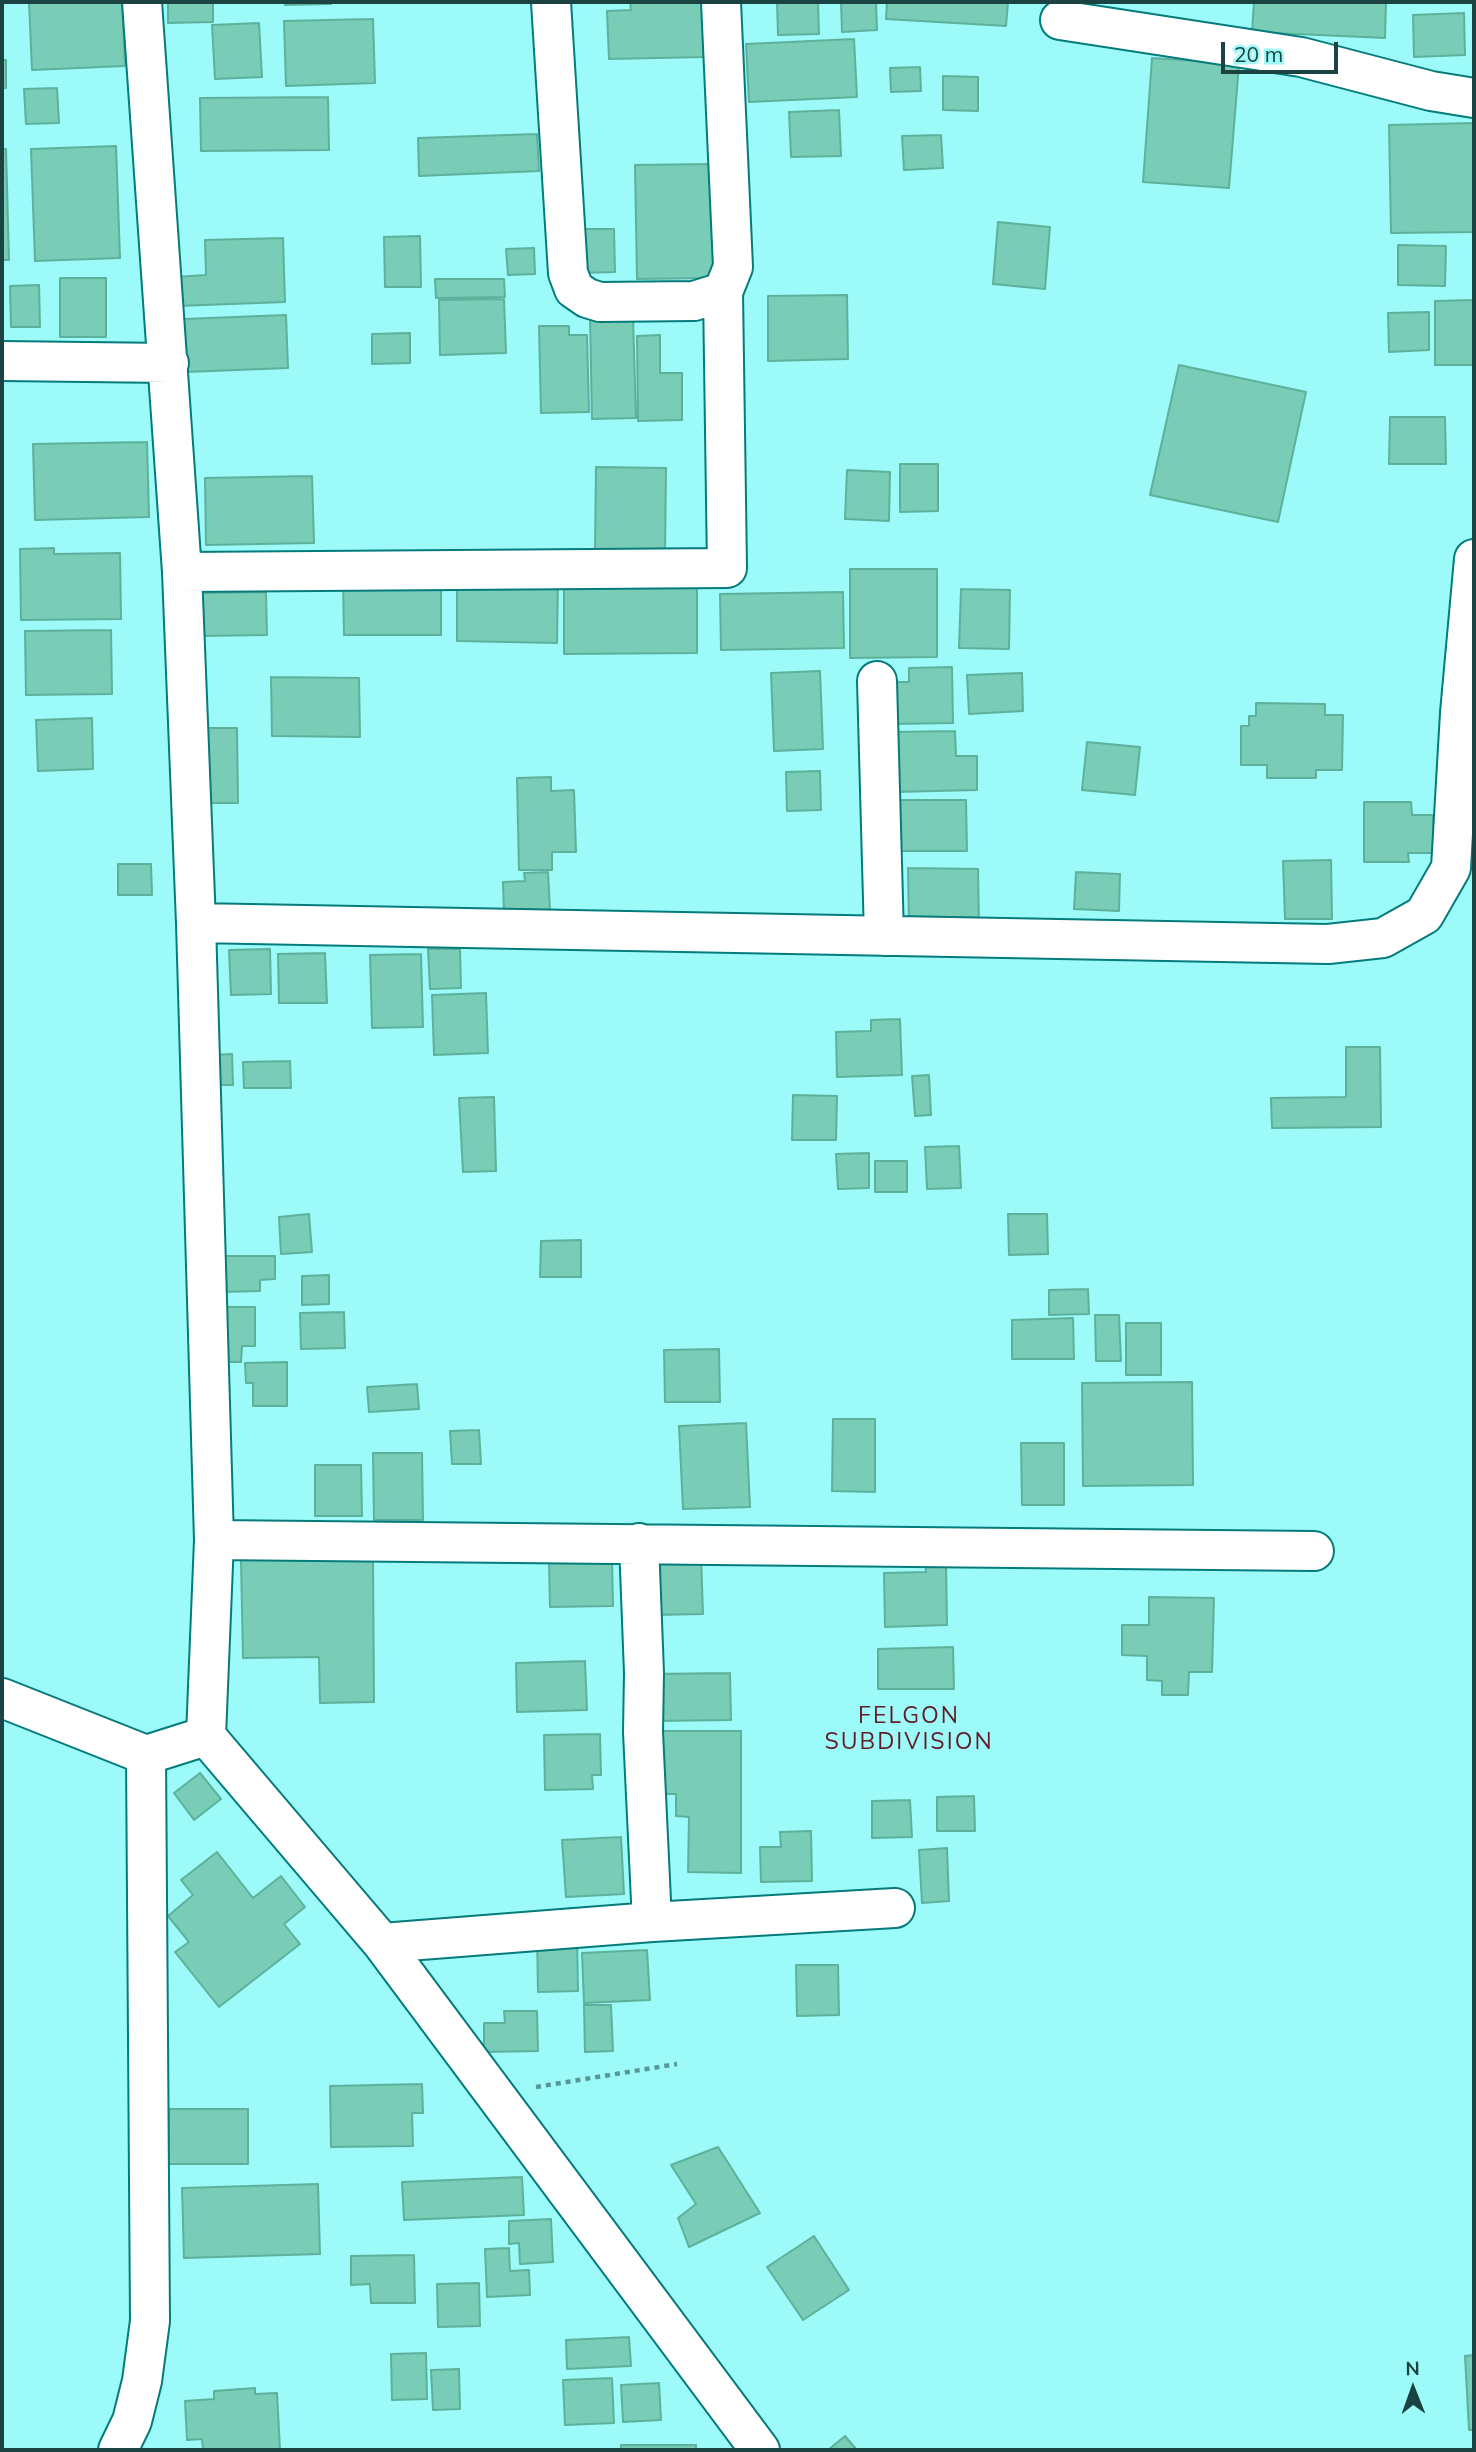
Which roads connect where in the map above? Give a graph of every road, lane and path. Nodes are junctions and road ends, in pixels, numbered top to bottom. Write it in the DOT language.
graph roads {
  1 [pos="142,2"];
  2 [pos="551,2"];
  3 [pos="721,2"];
  4 [pos="1060,20"];
  5 [pos="1474,98"];
  6 [pos="723,292"];
  7 [pos="2,361"];
  8 [pos="169,363"];
  9 [pos="1473,566"];
  10 [pos="182,572"];
  11 [pos="877,681"];
  12 [pos="1467,713"];
  13 [pos="196,923"];
  14 [pos="884,936"];
  15 [pos="214,1539"];
  16 [pos="639,1543"];
  17 [pos="1314,1551"];
  18 [pos="2,1698"];
  19 [pos="206,1736"];
  20 [pos="146,1755"];
  21 [pos="895,1908"];
  22 [pos="652,1922"];
  23 [pos="382,1943"];
  24 [pos="677,2064"];
  25 [pos="494,2094"];
  26 [pos="118,2450"];
  27 [pos="760,2450"];
  1 -- 8 [label="street"];
  2 -- 6 [label="street"];
  3 -- 6 [label="street"];
  4 -- 5 [label="street"];
  6 -- 10 [label="street"];
  7 -- 8 [label="street"];
  8 -- 10 [label="street"];
  9 -- 12 [label="street"];
  10 -- 13 [label="street"];
  11 -- 14 [label="street"];
  12 -- 14 [label="street"];
  13 -- 14 [label="street"];
  13 -- 15 [label="street"];
  15 -- 16 [label="street"];
  15 -- 19 [label="street"];
  16 -- 17 [label="street"];
  16 -- 22 [label="street"];
  18 -- 20 [label="street"];
  19 -- 20 [label="street"];
  19 -- 23 [label="street"];
  20 -- 26 [label="street"];
  21 -- 22 [label="street"];
  22 -- 23 [label="street"];
  23 -- 25 [label="street"];
  24 -- 25 [label="path"];
  25 -- 27 [label="street"];
}
